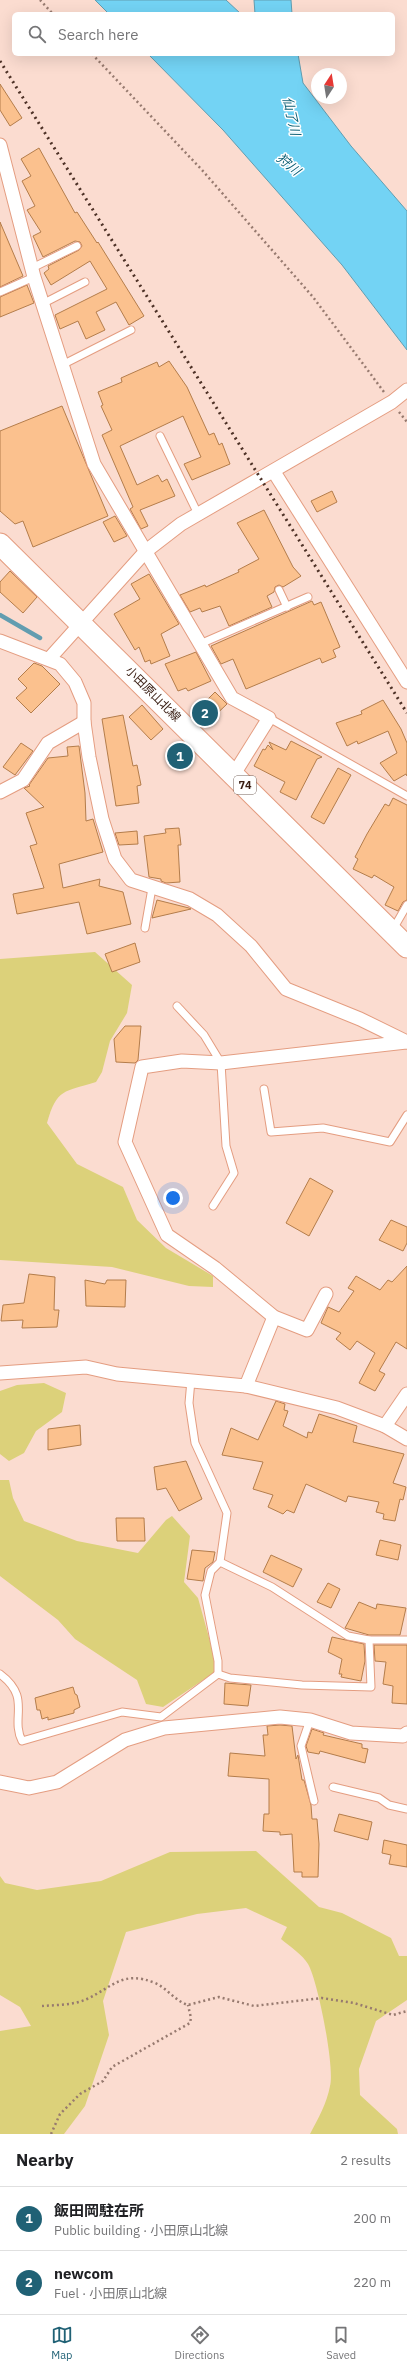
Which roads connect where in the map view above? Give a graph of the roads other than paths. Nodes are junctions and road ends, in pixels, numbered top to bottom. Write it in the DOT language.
graph roads {
  1 [pos="0,145"];
  2 [pos="3,168"];
  3 [pos="77,246"];
  4 [pos="33,272"];
  5 [pos="85,282"];
  6 [pos="0,292"];
  7 [pos="42,304"];
  8 [pos="131,330"];
  9 [pos="62,365"];
  10 [pos="407,390"];
  11 [pos="160,436"];
  12 [pos="274,472"];
  13 [pos="198,514"];
  14 [pos="0,544"];
  15 [pos="146,551"];
  16 [pos="279,590"];
  17 [pos="308,597"];
  18 [pos="287,607"];
  19 [pos="81,623"];
  20 [pos="0,641"];
  21 [pos="200,644"];
  22 [pos="49,659"];
  23 [pos="407,682"];
  24 [pos="269,718"];
  25 [pos="84,722"];
  26 [pos="234,774"];
  27 [pos="0,792"];
  28 [pos="407,796"];
  29 [pos="152,888"];
  30 [pos="407,905"];
  31 [pos="145,928"];
  32 [pos="399,935"];
  33 [pos="407,947"];
  34 [pos="177,1006"];
  35 [pos="407,1042"];
  36 [pos="221,1063"];
  37 [pos="264,1089"];
  38 [pos="407,1114"];
  39 [pos="213,1206"];
  40 [pos="326,1294"];
  41 [pos="274,1317"];
  42 [pos="0,1373"];
  43 [pos="191,1380"];
  44 [pos="246,1386"];
  45 [pos="407,1394"];
  46 [pos="385,1426"];
  47 [pos="407,1439"];
  48 [pos="220,1562"];
  49 [pos="369,1640"];
  50 [pos="407,1640"];
  51 [pos="0,1674"];
  52 [pos="218,1674"];
  53 [pos="310,1720"];
  54 [pos="162,1722"];
  55 [pos="406,1735"];
  56 [pos="0,1782"];
  57 [pos="333,1787"];
  58 [pos="314,1801"];
  59 [pos="407,1809"];
  1 -- 2 [label="street"];
  2 -- 4 [label="street"];
  3 -- 4 [label="lane"];
  4 -- 6 [label="lane"];
  4 -- 7 [label="street"];
  5 -- 7 [label="lane"];
  7 -- 9 [label="street"];
  8 -- 9 [label="lane"];
  9 -- 15 [label="street"];
  10 -- 12 [label="street"];
  11 -- 13 [label="lane"];
  12 -- 13 [label="street"];
  12 -- 23 [label="street"];
  13 -- 15 [label="street"];
  14 -- 19 [label="main road, 小田原山北線 / 74"];
  15 -- 19 [label="street"];
  15 -- 21 [label="street"];
  16 -- 18 [label="lane"];
  17 -- 18 [label="lane"];
  18 -- 21 [label="lane"];
  19 -- 22 [label="street"];
  19 -- 26 [label="main road, 小田原山北線 / 74"];
  20 -- 22 [label="street"];
  21 -- 24 [label="street"];
  22 -- 25 [label="street"];
  24 -- 26 [label="street"];
  24 -- 28 [label="lane"];
  25 -- 27 [label="street"];
  25 -- 29 [label="street"];
  26 -- 32 [label="main road, 小田原山北線 / 74"];
  29 -- 31 [label="lane"];
  29 -- 35 [label="street"];
  30 -- 32 [label="lane"];
  32 -- 33 [label="main road, 小田原山北線 / 74"];
  34 -- 36 [label="lane"];
  35 -- 36 [label="street"];
  36 -- 39 [label="lane"];
  36 -- 41 [label="street"];
  37 -- 38 [label="lane"];
  40 -- 41 [label="street"];
  41 -- 44 [label="street"];
  42 -- 43 [label="street"];
  43 -- 44 [label="street"];
  43 -- 48 [label="lane"];
  44 -- 46 [label="street"];
  45 -- 46 [label="street"];
  46 -- 47 [label="street"];
  48 -- 49 [label="lane"];
  48 -- 52 [label="lane"];
  49 -- 50 [label="lane"];
  49 -- 52 [label="lane"];
  51 -- 54 [label="lane"];
  52 -- 54 [label="lane"];
  53 -- 54 [label="street"];
  53 -- 55 [label="street"];
  53 -- 58 [label="lane"];
  54 -- 56 [label="street"];
  57 -- 59 [label="lane"];
}
